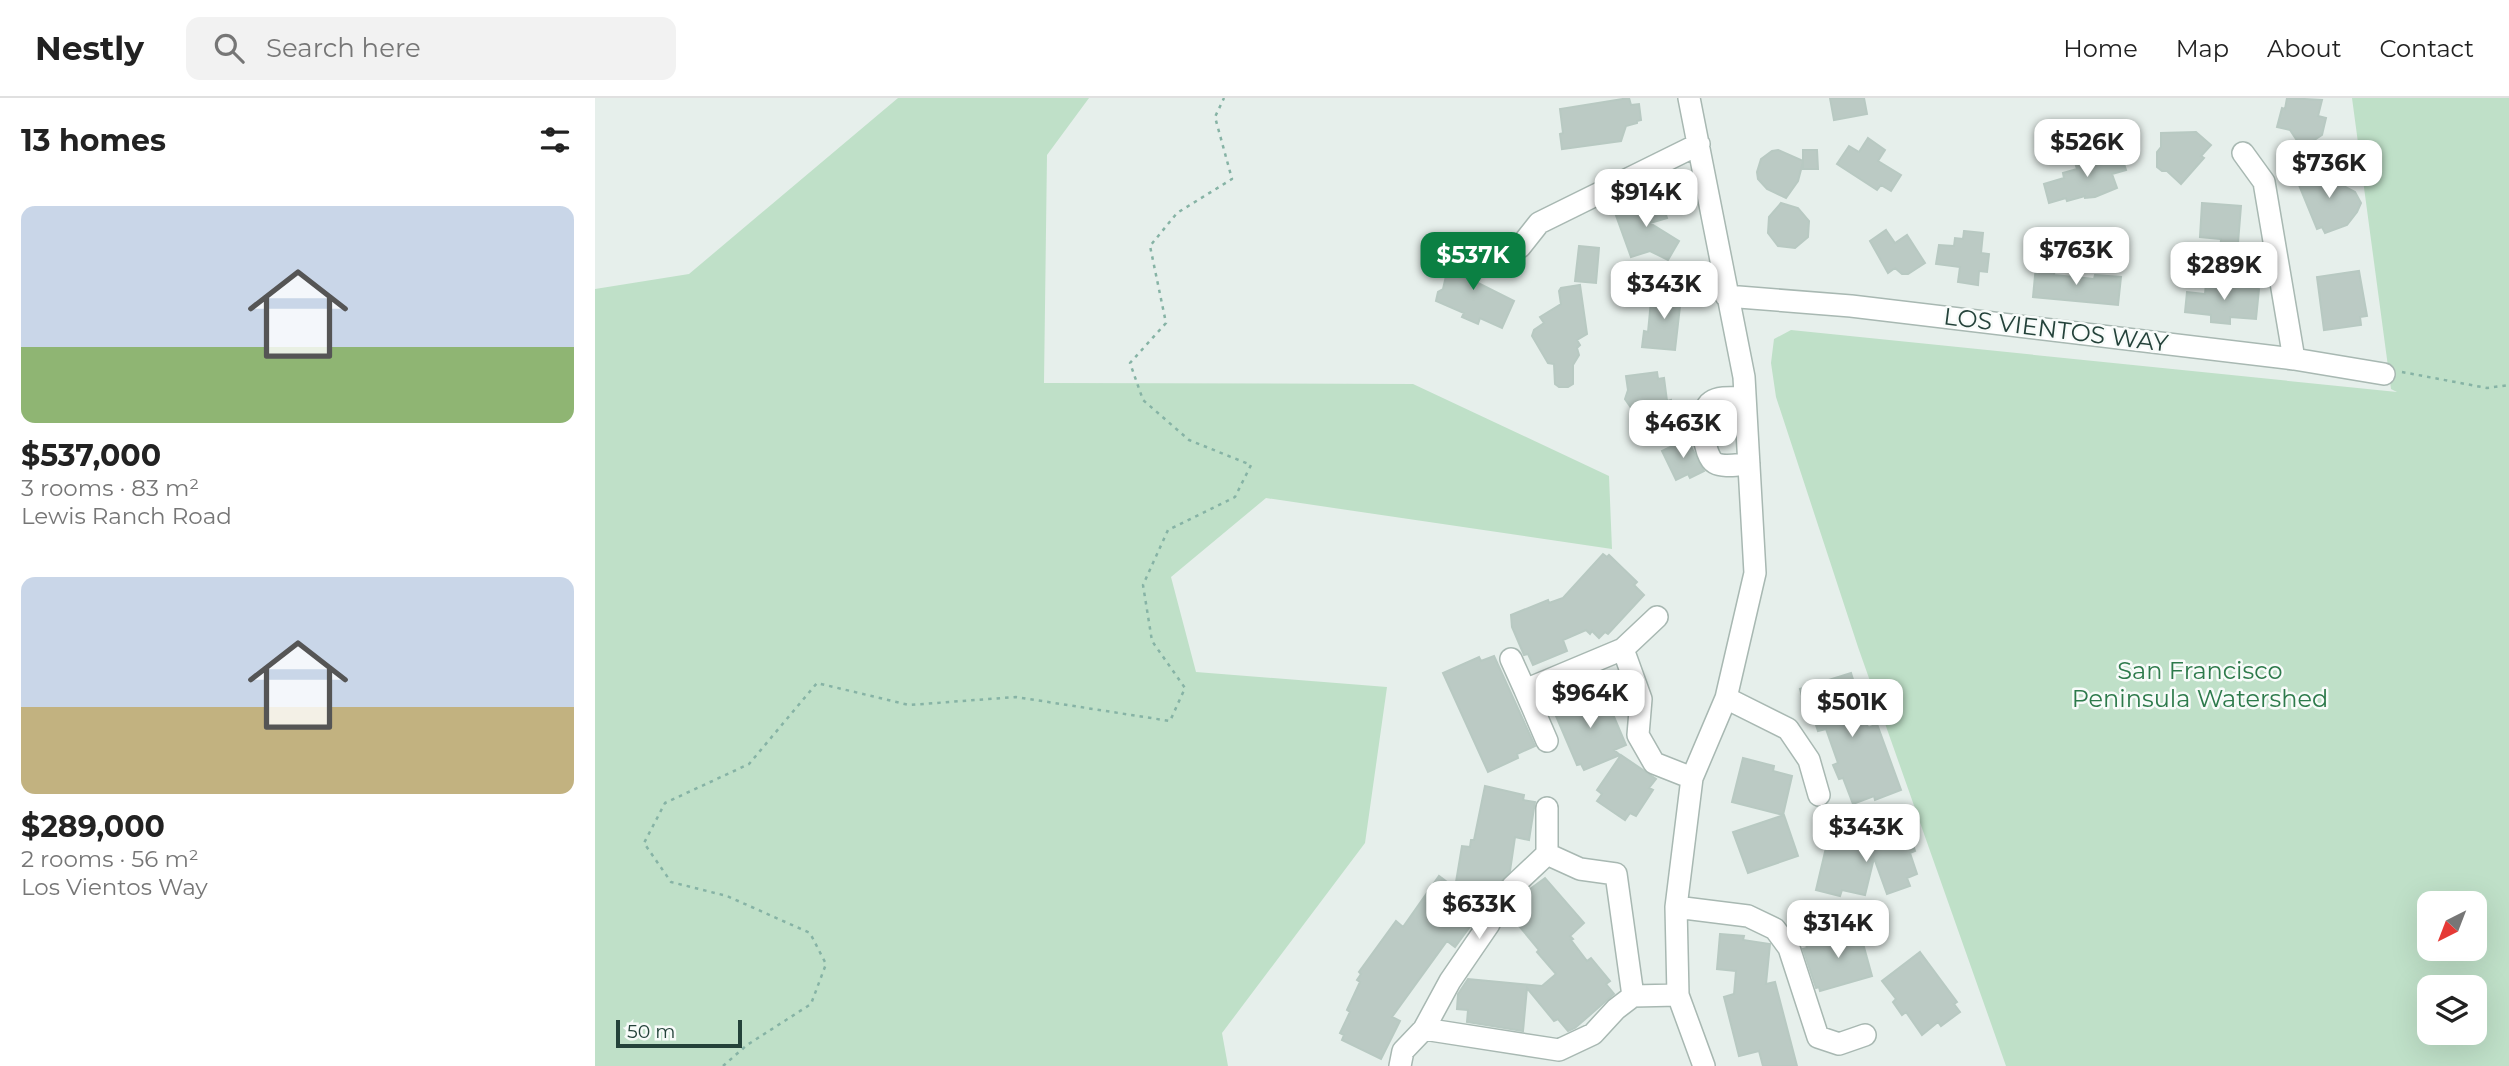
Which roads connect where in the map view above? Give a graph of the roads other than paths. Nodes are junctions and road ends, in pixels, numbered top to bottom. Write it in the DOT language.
graph roads {
  1 [pos="1689,98"];
  2 [pos="1699,144"];
  3 [pos="2243,153"];
  4 [pos="1520,247"];
  5 [pos="1726,296"];
  6 [pos="2294,359"];
  7 [pos="2384,374"];
  8 [pos="1744,397"];
  9 [pos="1749,464"];
  10 [pos="1657,617"];
  11 [pos="1623,649"];
  12 [pos="1511,659"];
  13 [pos="1525,690"];
  14 [pos="1725,698"];
  15 [pos="1547,741"];
  16 [pos="1692,778"];
  17 [pos="1819,795"];
  18 [pos="1547,808"];
  19 [pos="1547,854"];
  20 [pos="1512,887"];
  21 [pos="1676,907"];
  22 [pos="1489,924"];
  23 [pos="1678,995"];
  24 [pos="1633,996"];
  25 [pos="1424,1029"];
  26 [pos="1865,1034"];
  27 [pos="1400,1066"];
  28 [pos="1704,1066"];
  1 -- 2 [label="street"];
  2 -- 4 [label="street"];
  2 -- 5 [label="street"];
  3 -- 6 [label="street"];
  5 -- 6 [label="street, LOS VIENTOS WAY"];
  5 -- 8 [label="street"];
  6 -- 7 [label="street, LOS VIENTOS WAY"];
  8 -- 9 [label="street"];
  8 -- 9 [label="street"];
  9 -- 14 [label="street"];
  10 -- 11 [label="street"];
  11 -- 13 [label="street"];
  11 -- 16 [label="street"];
  12 -- 13 [label="street"];
  13 -- 15 [label="street"];
  14 -- 16 [label="street"];
  14 -- 17 [label="street"];
  16 -- 21 [label="street"];
  18 -- 19 [label="street"];
  19 -- 20 [label="street"];
  19 -- 24 [label="street"];
  21 -- 23 [label="street"];
  21 -- 26 [label="street"];
  22 -- 25 [label="street"];
  23 -- 24 [label="street"];
  23 -- 28 [label="street"];
  24 -- 25 [label="street"];
  25 -- 27 [label="street"];
}
